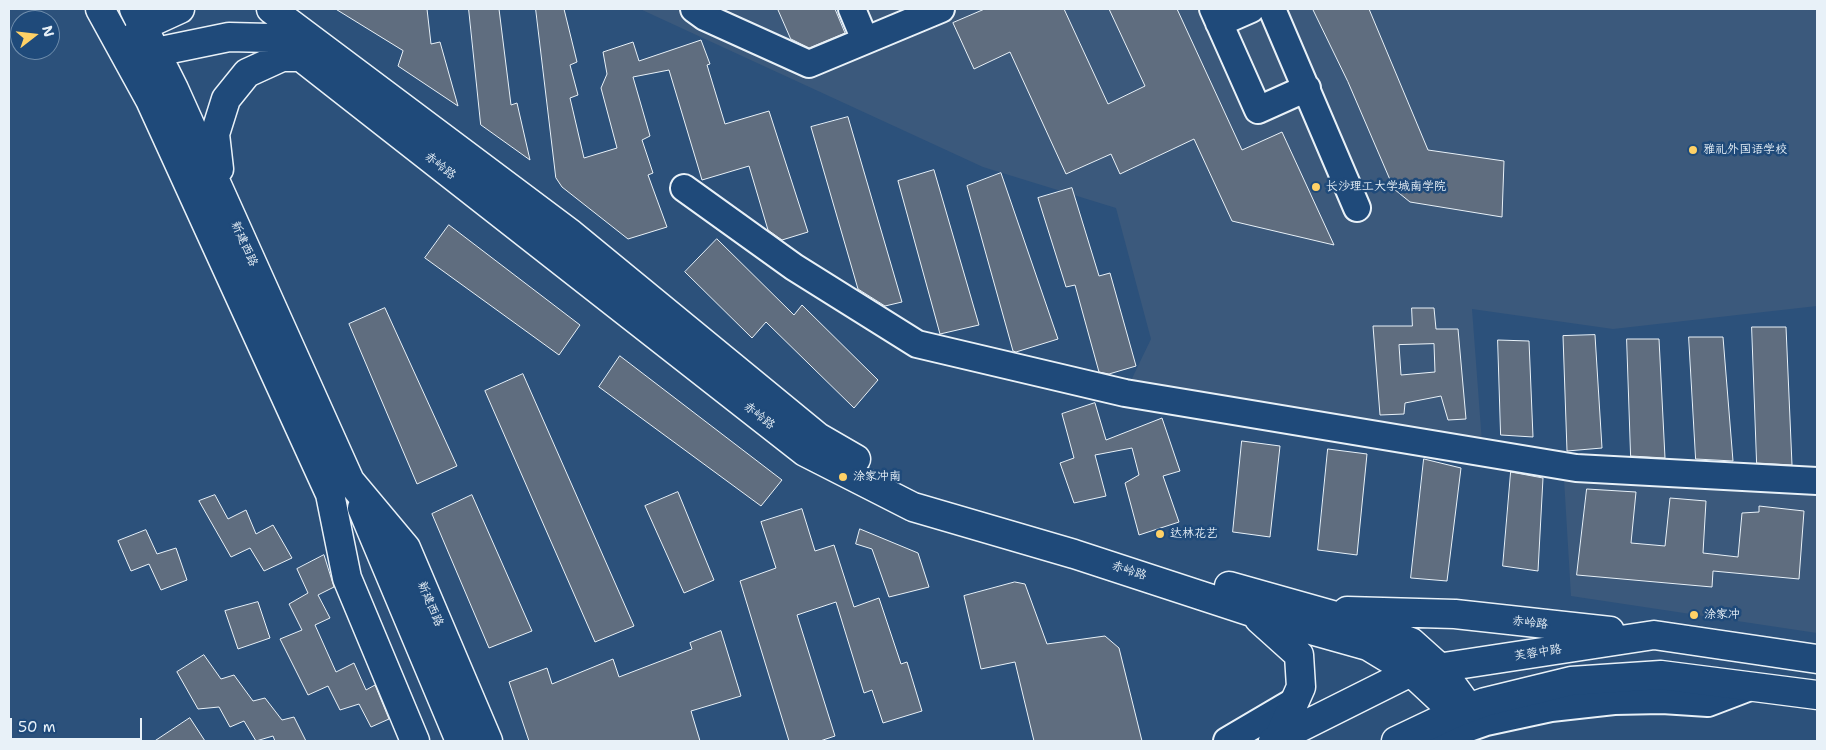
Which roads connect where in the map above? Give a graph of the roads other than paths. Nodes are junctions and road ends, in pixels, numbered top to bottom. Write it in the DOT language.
graph roads {
  1 [pos="100,9"];
  2 [pos="180,9"];
  3 [pos="271,9"];
  4 [pos="694,9"];
  5 [pos="852,9"];
  6 [pos="940,9"];
  7 [pos="1251,9"];
  8 [pos="1272,9"];
  9 [pos="1216,16"];
  10 [pos="138,18"];
  11 [pos="865,40"];
  12 [pos="156,52"];
  13 [pos="301,57"];
  14 [pos="128,59"];
  15 [pos="1306,88"];
  16 [pos="684,188"];
  17 [pos="221,193"];
  18 [pos="1357,208"];
  19 [pos="1817,481"];
  20 [pos="340,488"];
  21 [pos="1316,611"];
  22 [pos="1250,612"];
  23 [pos="1654,635"];
  24 [pos="1817,659"];
  25 [pos="1440,668"];
  26 [pos="1411,672"];
  27 [pos="1750,687"];
  28 [pos="1817,695"];
  29 [pos="1295,701"];
  30 [pos="1462,710"];
  31 [pos="1276,740"];
  32 [pos="415,741"];
  33 [pos="435,741"];
  34 [pos="460,741"];
  35 [pos="488,741"];
  36 [pos="1227,741"];
  37 [pos="1396,741"];
  38 [pos="1432,741"];
  1 -- 14 [label="main road"];
  2 -- 10 [label="main road"];
  3 -- 21 [label="main road, 赤岭路"];
  4 -- 11 [label="street"];
  5 -- 11 [label="street"];
  6 -- 11 [label="street"];
  7 -- 9 [label="street"];
  8 -- 15 [label="street"];
  9 -- 15 [label="street"];
  10 -- 12 [label="main road, 新建西路"];
  10 -- 14 [label="main road"];
  12 -- 13 [label="main road, 赤岭路"];
  12 -- 14 [label="main road, 赤岭路"];
  12 -- 17 [label="main road, 新建西路"];
  13 -- 17 [label="main road"];
  13 -- 22 [label="main road, 赤岭路"];
  14 -- 20 [label="main road, 新建西路"];
  15 -- 18 [label="street"];
  16 -- 19 [label="street"];
  17 -- 20 [label="main road, 新建西路"];
  20 -- 32 [label="main road, 新建西路"];
  20 -- 33 [label="main road, 新建西路"];
  20 -- 34 [label="main road, 新建西路"];
  20 -- 35 [label="main road, 新建西路"];
  21 -- 23 [label="main road, 赤岭路"];
  21 -- 25 [label="main road, 赤岭路"];
  22 -- 26 [label="main road, 赤岭路"];
  22 -- 29 [label="main road"];
  23 -- 24 [label="main road, 芙蓉中路"];
  23 -- 25 [label="main road, 芙蓉中路"];
  25 -- 26 [label="main road, 芙蓉中路"];
  25 -- 30 [label="main road, 赤岭路"];
  26 -- 30 [label="main road, 赤岭路"];
  26 -- 31 [label="main road, 芙蓉中路"];
  27 -- 28 [label="main road"];
  27 -- 30 [label="main road"];
  27 -- 38 [label="street"];
  29 -- 31 [label="main road"];
  29 -- 36 [label="street"];
  30 -- 37 [label="main road"];
}
